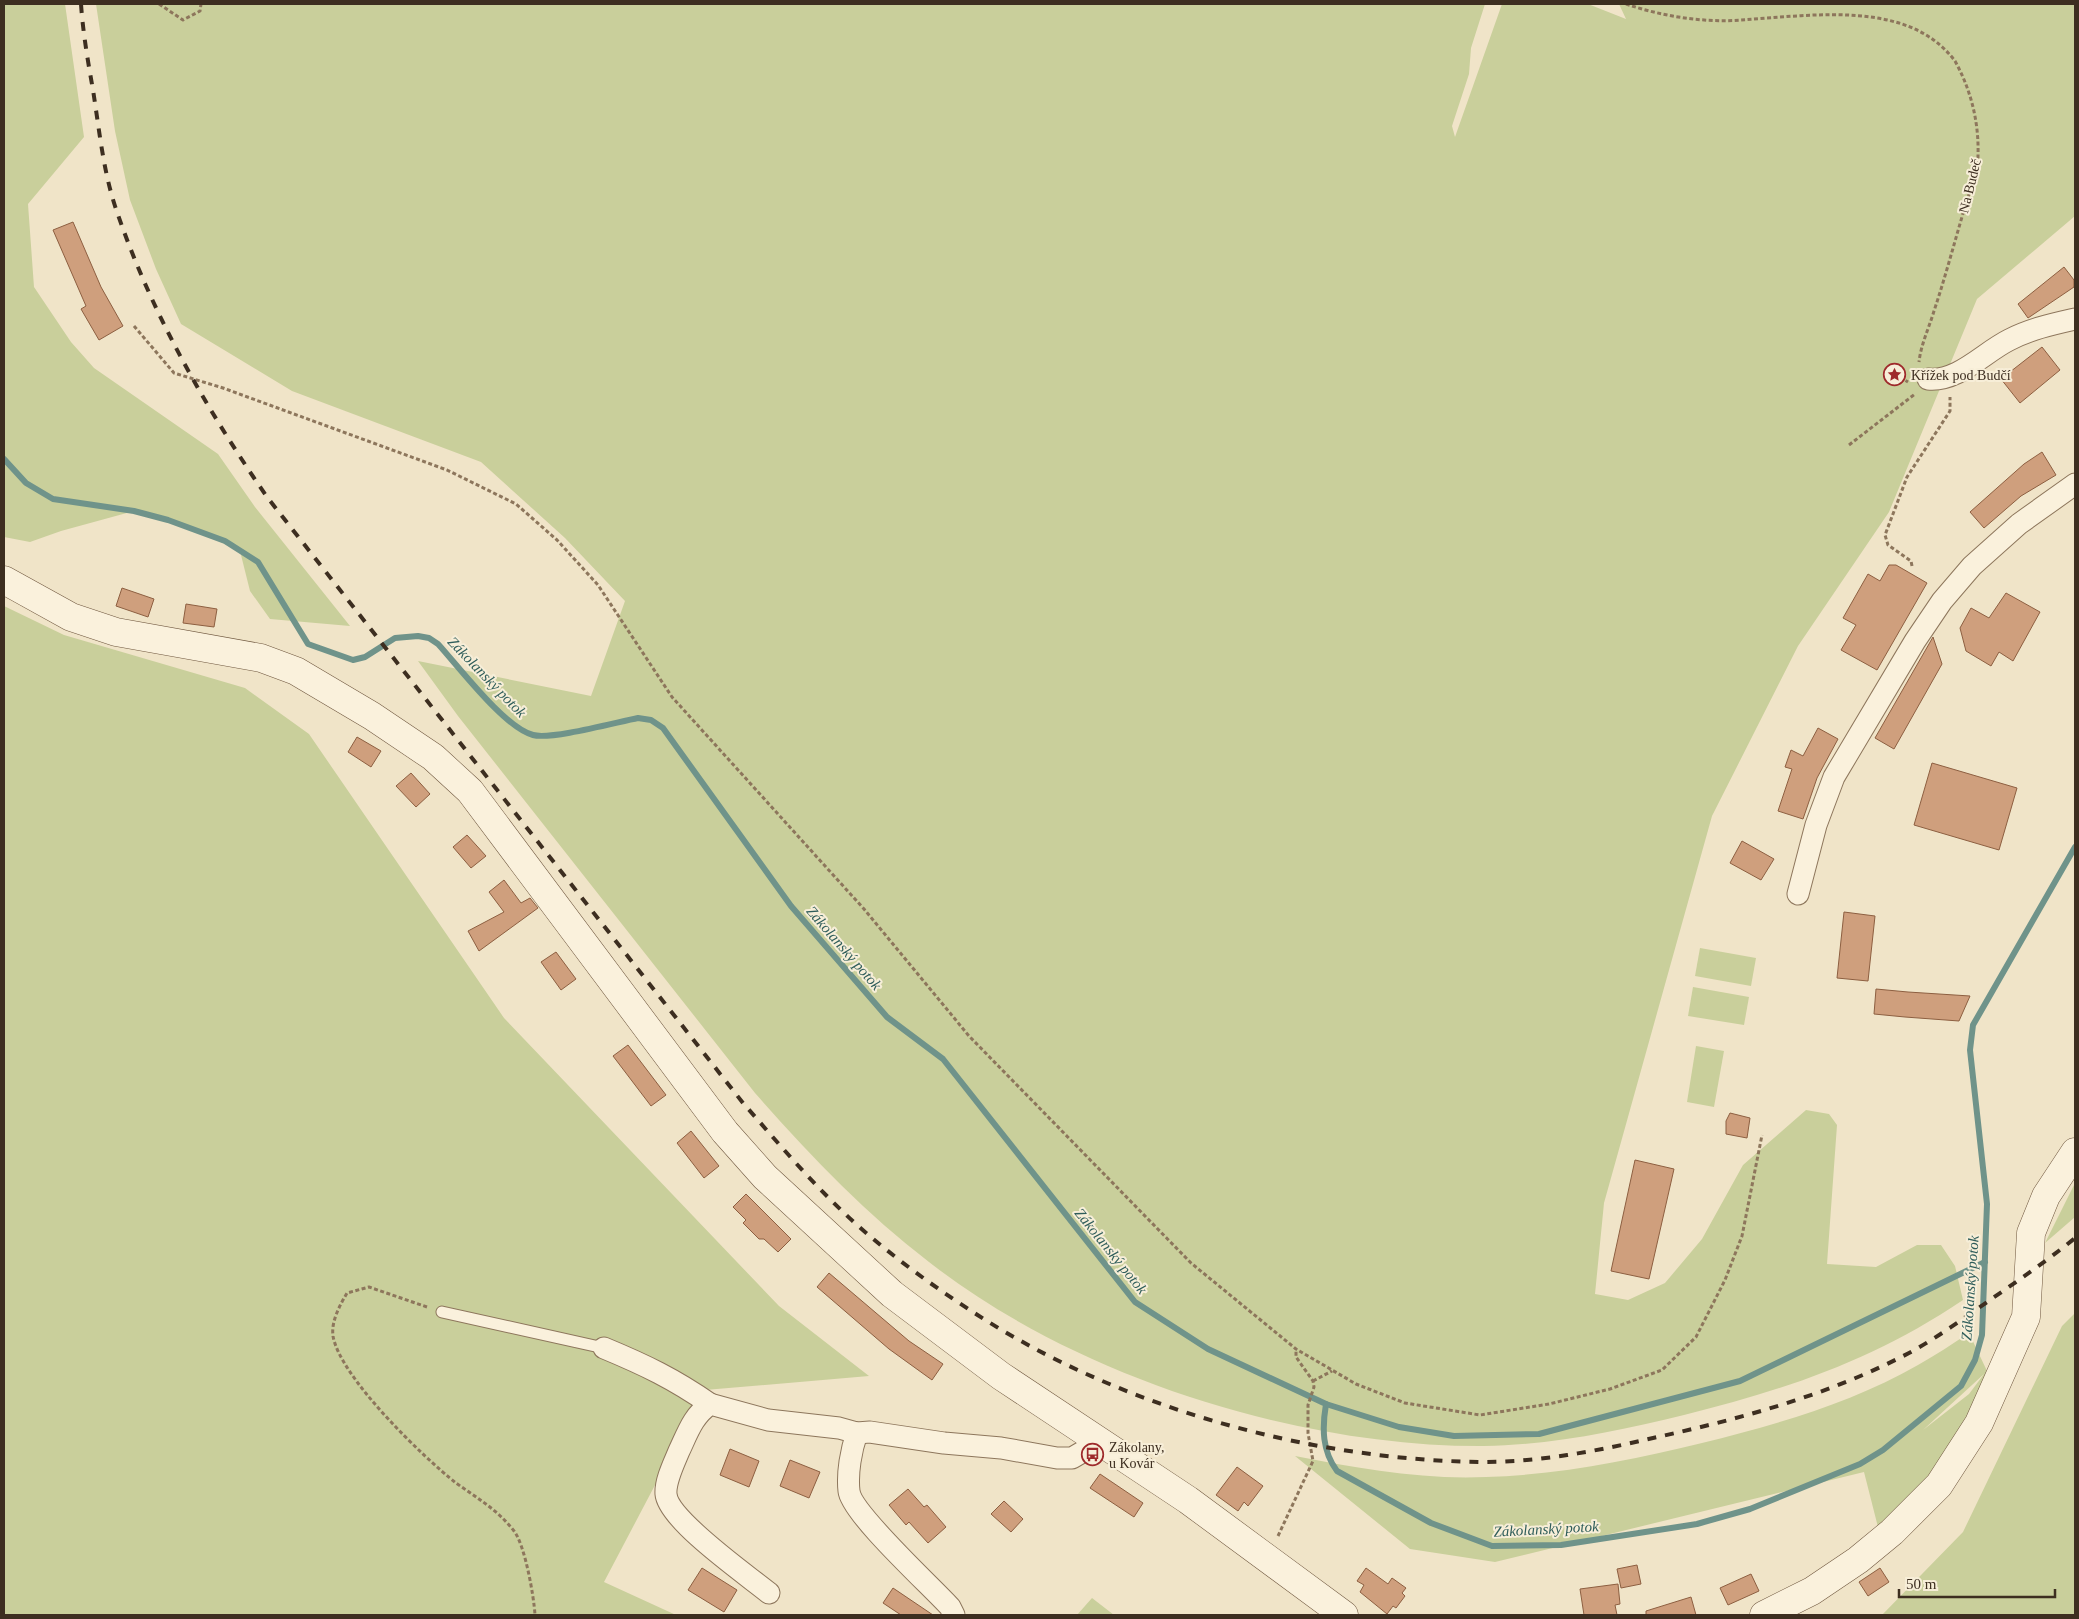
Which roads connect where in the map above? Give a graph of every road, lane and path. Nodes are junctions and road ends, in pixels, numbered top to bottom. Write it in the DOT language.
graph roads {
  1 [pos="159,4"];
  2 [pos="201,4"];
  3 [pos="1626,4"];
  4 [pos="1807,10"];
  5 [pos="1940,38"];
  6 [pos="2075,319"];
  7 [pos="134,326"];
  8 [pos="1932,379"];
  9 [pos="1950,411"];
  10 [pos="1849,445"];
  11 [pos="2075,484"];
  12 [pos="1912,566"];
  13 [pos="4,580"];
  14 [pos="1798,894"];
  15 [pos="1762,1135"];
  16 [pos="2075,1152"];
  17 [pos="442,1312"];
  18 [pos="604,1348"];
  19 [pos="1296,1349"];
  20 [pos="1332,1371"];
  21 [pos="1313,1381"];
  22 [pos="710,1404"];
  23 [pos="857,1433"];
  24 [pos="1095,1439"];
  25 [pos="1266,1559"];
  26 [pos="769,1593"];
  27 [pos="535,1615"];
  28 [pos="954,1615"];
  29 [pos="1344,1615"];
  30 [pos="1764,1615"];
  1 -- 2 [label="path"];
  3 -- 4 [label="path"];
  5 -- 8 [label="path, Na Budeč"];
  6 -- 8 [label="street"];
  7 -- 19 [label="path"];
  8 -- 10 [label="path"];
  9 -- 12 [label="path"];
  11 -- 14 [label="street"];
  13 -- 24 [label="main road"];
  15 -- 20 [label="path"];
  16 -- 30 [label="main road"];
  17 -- 18 [label="lane"];
  17 -- 27 [label="path"];
  18 -- 22 [label="street"];
  19 -- 20 [label="path"];
  19 -- 21 [label="path"];
  20 -- 21 [label="path"];
  21 -- 25 [label="path"];
  22 -- 23 [label="street"];
  22 -- 26 [label="street"];
  23 -- 24 [label="street"];
  23 -- 28 [label="street"];
  24 -- 25 [label="main road"];
  25 -- 29 [label="main road"];
}
